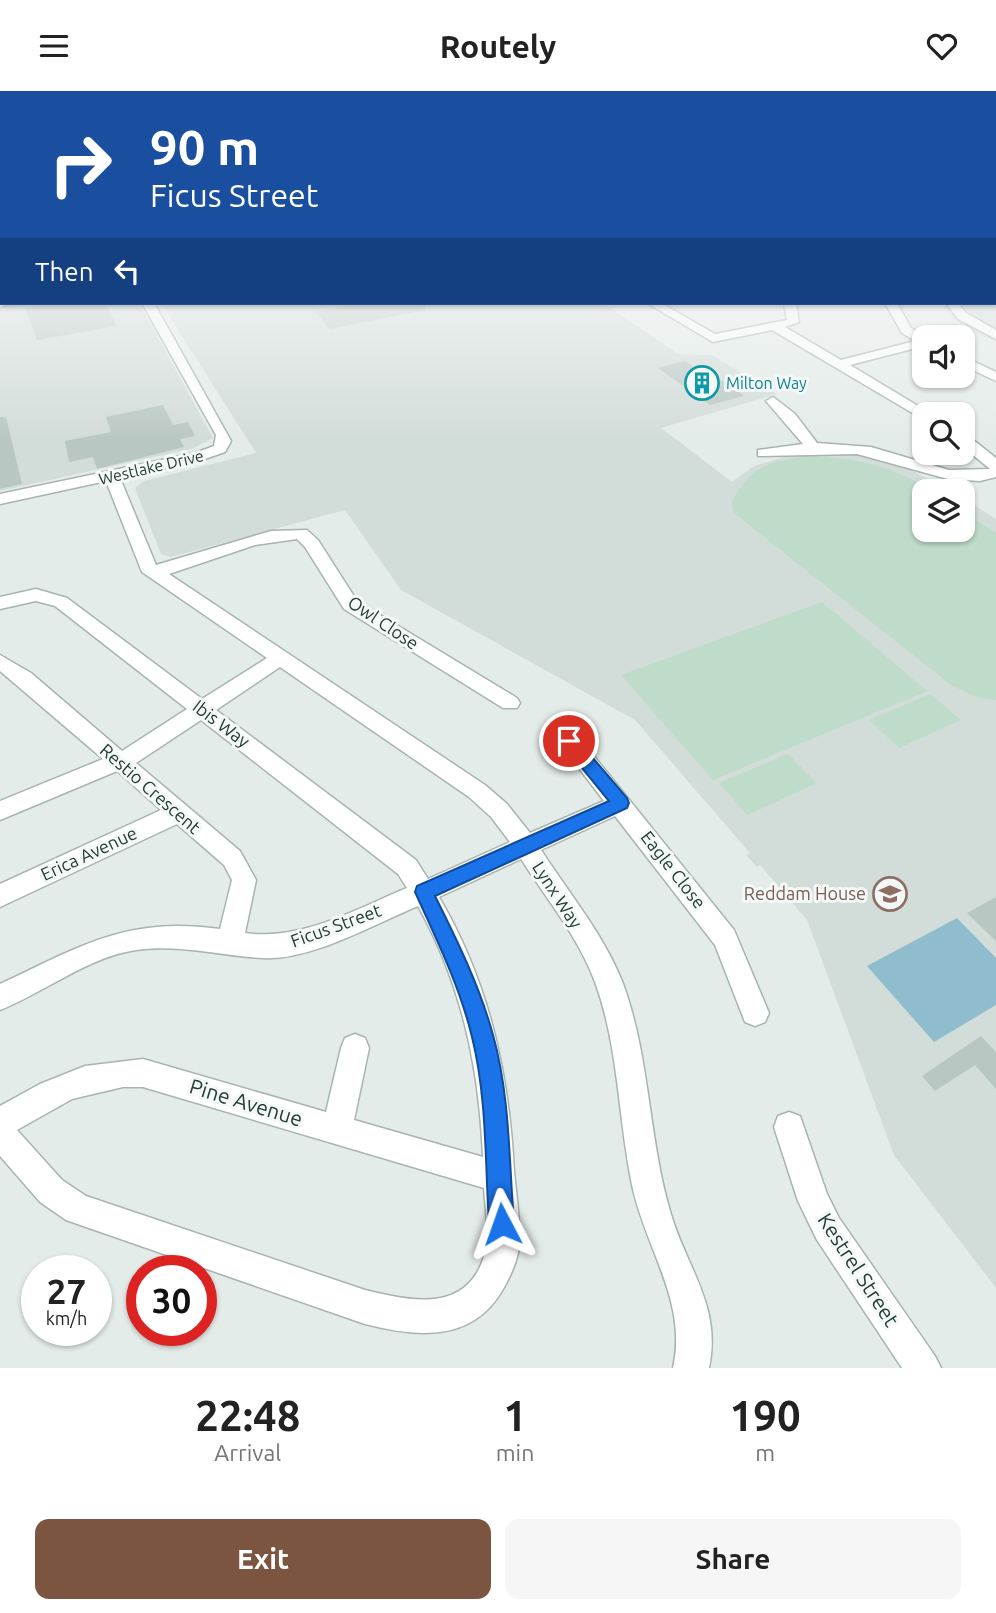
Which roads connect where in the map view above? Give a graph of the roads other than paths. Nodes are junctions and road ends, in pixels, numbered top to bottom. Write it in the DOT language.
graph roads {
  1 [pos="158,322"];
  2 [pos="685,322"];
  3 [pos="791,322"];
  4 [pos="972,322"];
  5 [pos="776,327"];
  6 [pos="996,335"];
  7 [pos="912,344"];
  8 [pos="840,364"];
  9 [pos="975,366"];
  10 [pos="996,377"];
  11 [pos="773,401"];
  12 [pos="912,407"];
  13 [pos="975,442"];
  14 [pos="812,447"];
  15 [pos="975,448"];
  16 [pos="996,450"];
  17 [pos="763,453"];
  18 [pos="996,465"];
  19 [pos="996,472"];
  20 [pos="112,477"];
  21 [pos="0,499"];
  22 [pos="155,573"];
  23 [pos="0,603"];
  24 [pos="279,659"];
  25 [pos="0,662"];
  26 [pos="510,703"];
  27 [pos="201,710"];
  28 [pos="569,741"];
  29 [pos="118,762"];
  30 [pos="621,803"];
  31 [pos="0,811"];
  32 [pos="177,813"];
  33 [pos="526,846"];
  34 [pos="424,892"];
  35 [pos="0,896"];
  36 [pos="230,943"];
  37 [pos="0,997"];
  38 [pos="755,1013"];
  39 [pos="355,1048"];
  40 [pos="0,1123"];
  41 [pos="789,1127"];
  42 [pos="337,1131"];
  43 [pos="0,1133"];
  44 [pos="498,1177"];
  45 [pos="691,1368"];
  46 [pos="923,1368"];
  1 -- 20 [label="street, Westlake Drive"];
  2 -- 5 [label="street"];
  3 -- 5 [label="street"];
  4 -- 6 [label="street"];
  5 -- 8 [label="street"];
  7 -- 8 [label="street"];
  8 -- 12 [label="street"];
  9 -- 10 [label="street"];
  11 -- 14 [label="street"];
  13 -- 16 [label="street"];
  14 -- 17 [label="street"];
  14 -- 19 [label="street"];
  15 -- 18 [label="street"];
  20 -- 21 [label="street, Westlake Drive"];
  20 -- 22 [label="street, Lynx Way"];
  22 -- 24 [label="street, Lynx Way"];
  22 -- 26 [label="street, Owl Close"];
  23 -- 27 [label="street, Ibis Way"];
  24 -- 27 [label="street"];
  24 -- 33 [label="street, Lynx Way"];
  25 -- 29 [label="street, Restio Crescent"];
  27 -- 29 [label="street"];
  27 -- 34 [label="street, Ibis Way"];
  28 -- 30 [label="street, Eagle Close"];
  29 -- 31 [label="street"];
  29 -- 32 [label="street, Restio Crescent"];
  30 -- 33 [label="street, Ficus Street"];
  30 -- 38 [label="street, Eagle Close"];
  32 -- 35 [label="street, Erica Avenue"];
  32 -- 36 [label="street, Restio Crescent"];
  33 -- 34 [label="street, Ficus Street"];
  33 -- 45 [label="street, Lynx Way"];
  34 -- 36 [label="street, Ficus Street"];
  34 -- 44 [label="street, Ibis Way"];
  36 -- 37 [label="street, Ficus Street"];
  39 -- 42 [label="street"];
  40 -- 42 [label="street, Pine Avenue"];
  41 -- 46 [label="street, Kestrel Street"];
  42 -- 44 [label="street, Pine Avenue"];
  43 -- 44 [label="street, Ibis Way"];
}
